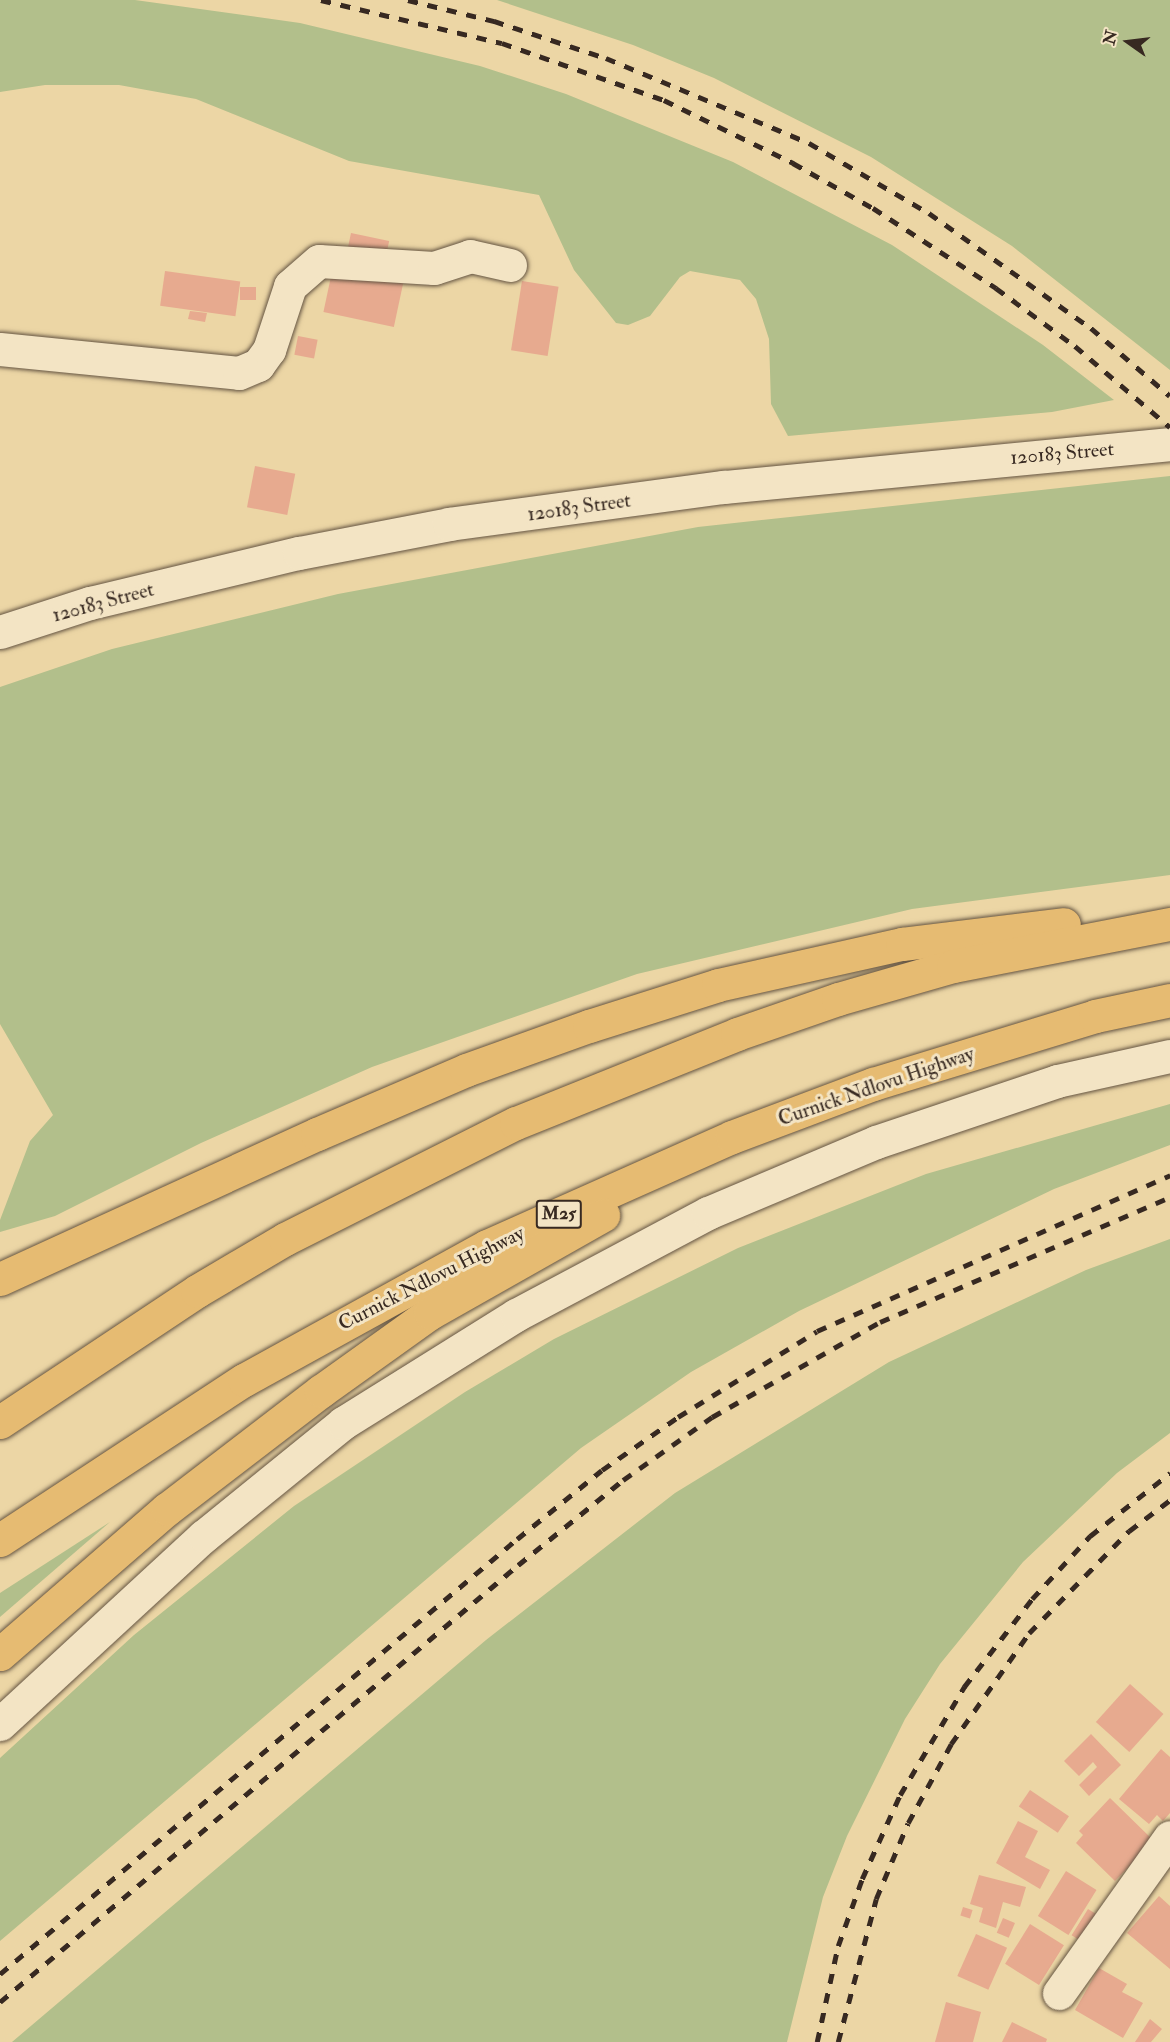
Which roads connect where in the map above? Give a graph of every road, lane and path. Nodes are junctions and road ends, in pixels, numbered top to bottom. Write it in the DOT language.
graph roads {
  1 [pos="510,265"];
  2 [pos="0,349"];
  3 [pos="1170,444"];
  4 [pos="0,632"];
  5 [pos="1170,911"];
  6 [pos="1170,924"];
  7 [pos="1170,1000"];
  8 [pos="1170,1056"];
  9 [pos="761,1126"];
  10 [pos="0,1279"];
  11 [pos="0,1422"];
  12 [pos="0,1540"];
  13 [pos="0,1654"];
  14 [pos="0,1724"];
  15 [pos="1170,1837"];
  16 [pos="1059,1993"];
  1 -- 2 [label="street"];
  3 -- 4 [label="street, 120183 Street"];
  5 -- 10 [label="main road"];
  6 -- 11 [label="main road"];
  7 -- 9 [label="main road, Curnick Ndlovu Highway / M25"];
  8 -- 14 [label="street"];
  9 -- 12 [label="main road, Curnick Ndlovu Highway / M25"];
  9 -- 13 [label="main road"];
  15 -- 16 [label="street"];
}
